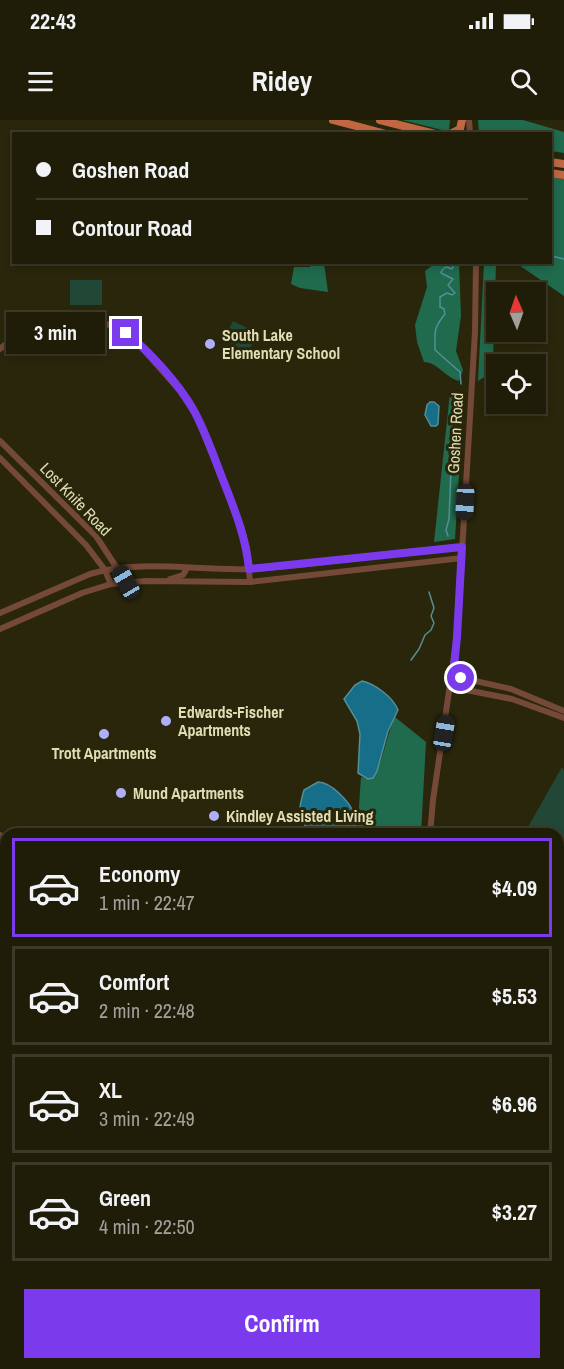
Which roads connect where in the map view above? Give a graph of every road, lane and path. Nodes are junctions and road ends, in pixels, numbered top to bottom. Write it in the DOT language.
graph roads {
  1 [pos="333,120"];
  2 [pos="380,120"];
  3 [pos="462,120"];
  4 [pos="378,132"];
  5 [pos="427,132"];
  6 [pos="454,132"];
  7 [pos="476,264"];
  8 [pos="0,349"];
  9 [pos="0,441"];
  10 [pos="0,458"];
  11 [pos="462,547"];
  12 [pos="462,558"];
  13 [pos="188,568"];
  14 [pos="118,569"];
  15 [pos="249,569"];
  16 [pos="105,570"];
  17 [pos="146,581"];
  18 [pos="126,582"];
  19 [pos="250,582"];
  20 [pos="111,584"];
  21 [pos="0,613"];
  22 [pos="0,629"];
  23 [pos="453,676"];
  24 [pos="451,687"];
  25 [pos="564,711"];
  26 [pos="564,718"];
  27 [pos="431,828"];
  1 -- 4 [label="main road"];
  2 -- 5 [label="main road"];
  3 -- 6 [label="main road"];
  7 -- 11 [label="street, Goshen Road"];
  8 -- 15 [label="street"];
  9 -- 14 [label="street, Lost Knife Road"];
  10 -- 16 [label="street, Lost Knife Road"];
  11 -- 12 [label="street, Goshen Road"];
  11 -- 15 [label="street"];
  12 -- 19 [label="street"];
  12 -- 23 [label="street, Goshen Road"];
  13 -- 14 [label="street"];
  13 -- 15 [label="street"];
  13 -- 17 [label="street"];
  14 -- 16 [label="street"];
  14 -- 18 [label="street, Lost Knife Road"];
  15 -- 19 [label="street"];
  16 -- 20 [label="street, Lost Knife Road"];
  16 -- 21 [label="street"];
  17 -- 18 [label="street"];
  17 -- 19 [label="street"];
  18 -- 20 [label="street"];
  20 -- 22 [label="street"];
  23 -- 24 [label="street, Goshen Road"];
  23 -- 25 [label="street"];
  24 -- 26 [label="street"];
  24 -- 27 [label="street, Goshen Road"];
}
